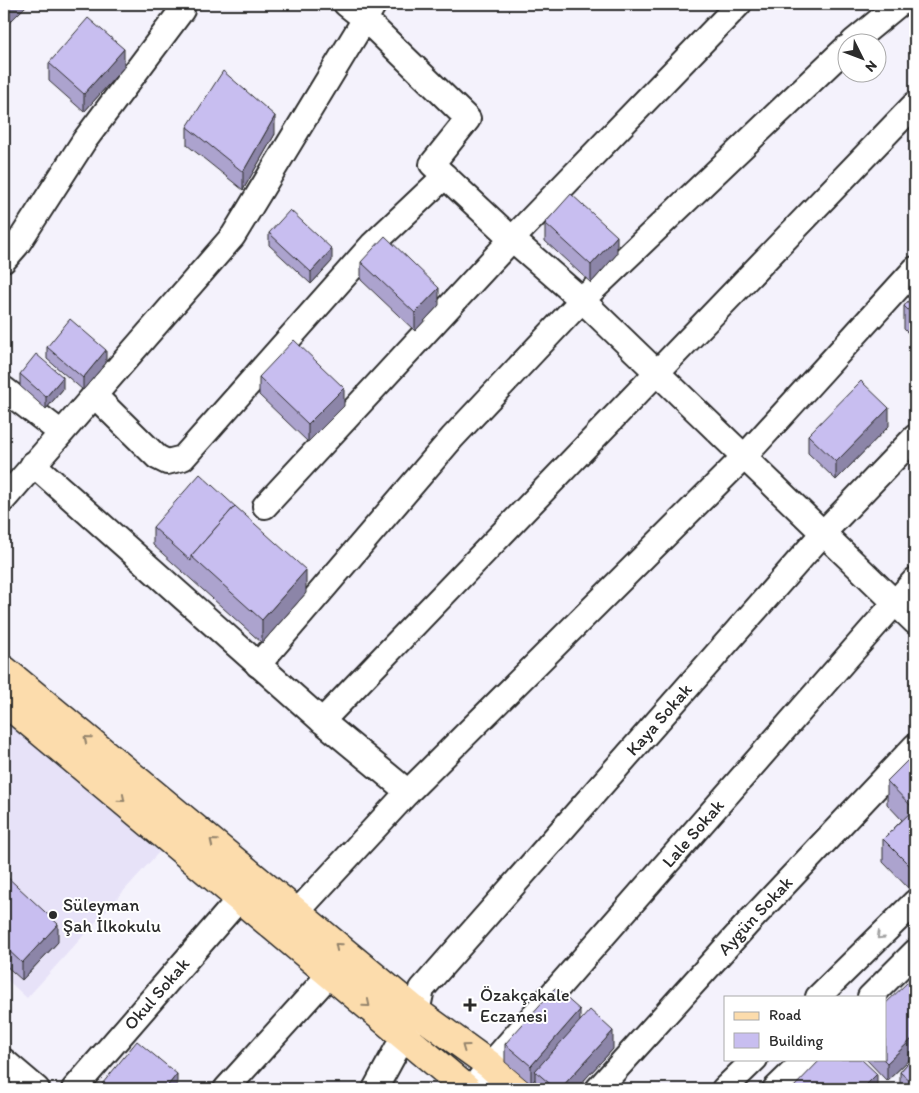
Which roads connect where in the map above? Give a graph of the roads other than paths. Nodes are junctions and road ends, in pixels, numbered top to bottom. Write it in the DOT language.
graph roads {
  1 [pos="346,4"];
  2 [pos="739,4"];
  3 [pos="899,4"];
  4 [pos="182,10"];
  5 [pos="369,12"];
  6 [pos="865,32"];
  7 [pos="836,58"];
  8 [pos="915,104"];
  9 [pos="445,176"];
  10 [pos="512,239"];
  11 [pos="4,260"];
  12 [pos="915,269"];
  13 [pos="582,300"];
  14 [pos="658,374"];
  15 [pos="4,390"];
  16 [pos="94,395"];
  17 [pos="60,432"];
  18 [pos="915,437"];
  19 [pos="744,457"];
  20 [pos="33,464"];
  21 [pos="4,499"];
  22 [pos="265,506"];
  23 [pos="824,532"];
  24 [pos="915,580"];
  25 [pos="895,602"];
  26 [pos="915,622"];
  27 [pos="258,665"];
  28 [pos="4,670"];
  29 [pos="4,701"];
  30 [pos="322,721"];
  31 [pos="915,746"];
  32 [pos="408,792"];
  33 [pos="240,898"];
  34 [pos="915,902"];
  35 [pos="288,921"];
  36 [pos="915,952"];
  37 [pos="330,974"];
  38 [pos="819,996"];
  39 [pos="871,996"];
  40 [pos="417,1012"];
  41 [pos="405,1036"];
  42 [pos="754,1060"];
  43 [pos="805,1060"];
  44 [pos="4,1061"];
  45 [pos="490,1066"];
  46 [pos="38,1089"];
  47 [pos="74,1089"];
  48 [pos="226,1089"];
  49 [pos="375,1089"];
  50 [pos="467,1089"];
  51 [pos="472,1089"];
  52 [pos="516,1089"];
  53 [pos="598,1089"];
  54 [pos="724,1089"];
  55 [pos="775,1089"];
  1 -- 5 [label="street"];
  2 -- 10 [label="street"];
  3 -- 6 [label="street"];
  4 -- 11 [label="street"];
  5 -- 9 [label="street"];
  5 -- 16 [label="street"];
  7 -- 13 [label="street"];
  8 -- 14 [label="street"];
  9 -- 10 [label="street"];
  9 -- 16 [label="street"];
  10 -- 13 [label="street"];
  10 -- 22 [label="street"];
  12 -- 19 [label="street"];
  13 -- 14 [label="street"];
  13 -- 27 [label="street"];
  14 -- 19 [label="street"];
  14 -- 30 [label="street"];
  15 -- 17 [label="street"];
  16 -- 17 [label="street"];
  17 -- 20 [label="street"];
  18 -- 23 [label="street, Kaya Sokak"];
  19 -- 23 [label="street"];
  19 -- 32 [label="street"];
  20 -- 21 [label="street"];
  20 -- 27 [label="street"];
  23 -- 25 [label="street"];
  23 -- 40 [label="street, Kaya Sokak"];
  24 -- 25 [label="street, Lale Sokak"];
  25 -- 26 [label="street"];
  25 -- 45 [label="street, Lale Sokak"];
  27 -- 30 [label="street"];
  35 -- 28 [label="main road, one-way"];
  29 -- 33 [label="main road, one-way"];
  30 -- 32 [label="street"];
  31 -- 53 [label="street, Aygün Sokak"];
  32 -- 35 [label="street"];
  33 -- 35 [label="main road"];
  33 -- 47 [label="street, Okul Sokak"];
  34 -- 38 [label="street, one-way"];
  35 -- 37 [label="main road"];
  40 -- 35 [label="main road, one-way"];
  36 -- 39 [label="street"];
  37 -- 41 [label="main road, one-way"];
  37 -- 48 [label="street"];
  40 -- 41 [label="street, Kaya Sokak"];
  45 -- 40 [label="main road, one-way"];
  41 -- 49 [label="street, Kaya Sokak"];
  41 -- 50 [label="main road"];
  42 -- 54 [label="street"];
  43 -- 55 [label="street"];
  44 -- 46 [label="street"];
  45 -- 51 [label="street, Lale Sokak"];
  45 -- 52 [label="main road"];
}
